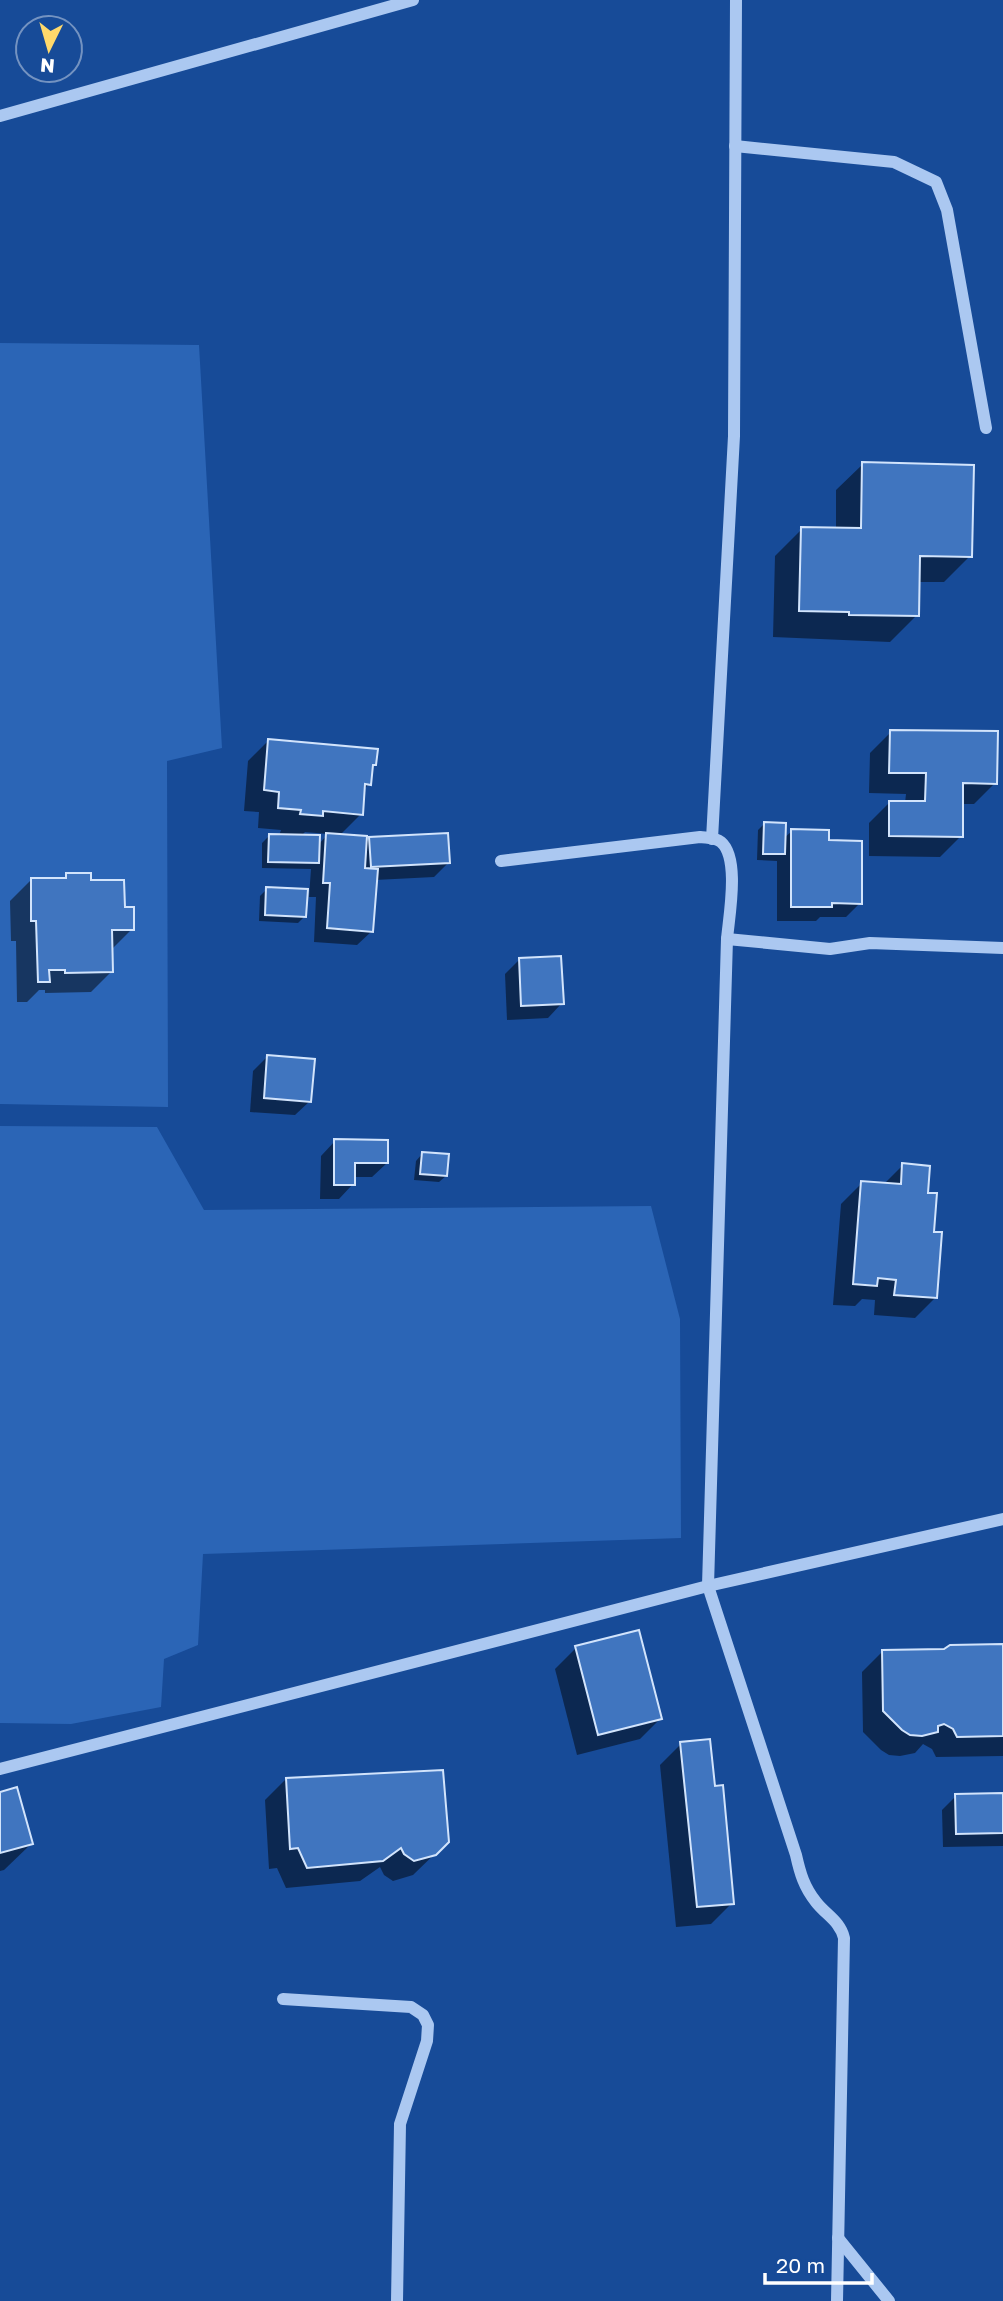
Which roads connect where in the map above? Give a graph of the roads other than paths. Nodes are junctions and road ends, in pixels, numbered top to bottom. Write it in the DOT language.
graph roads {
  1 [pos="412,0"];
  2 [pos="736,0"];
  3 [pos="0,116"];
  4 [pos="735,146"];
  5 [pos="986,428"];
  6 [pos="712,838"];
  7 [pos="501,861"];
  8 [pos="727,939"];
  9 [pos="1003,948"];
  10 [pos="1003,1520"];
  11 [pos="708,1586"];
  12 [pos="0,1769"];
  13 [pos="283,1999"];
  14 [pos="838,2238"];
  15 [pos="397,2301"];
  16 [pos="837,2301"];
  17 [pos="889,2301"];
  1 -- 3 [label="street"];
  2 -- 4 [label="street"];
  4 -- 5 [label="street"];
  4 -- 6 [label="street"];
  6 -- 7 [label="street"];
  6 -- 8 [label="street"];
  8 -- 9 [label="street"];
  8 -- 11 [label="street"];
  10 -- 11 [label="street"];
  11 -- 12 [label="street"];
  11 -- 14 [label="street"];
  13 -- 15 [label="street"];
  14 -- 16 [label="street"];
  14 -- 17 [label="street"];
}
